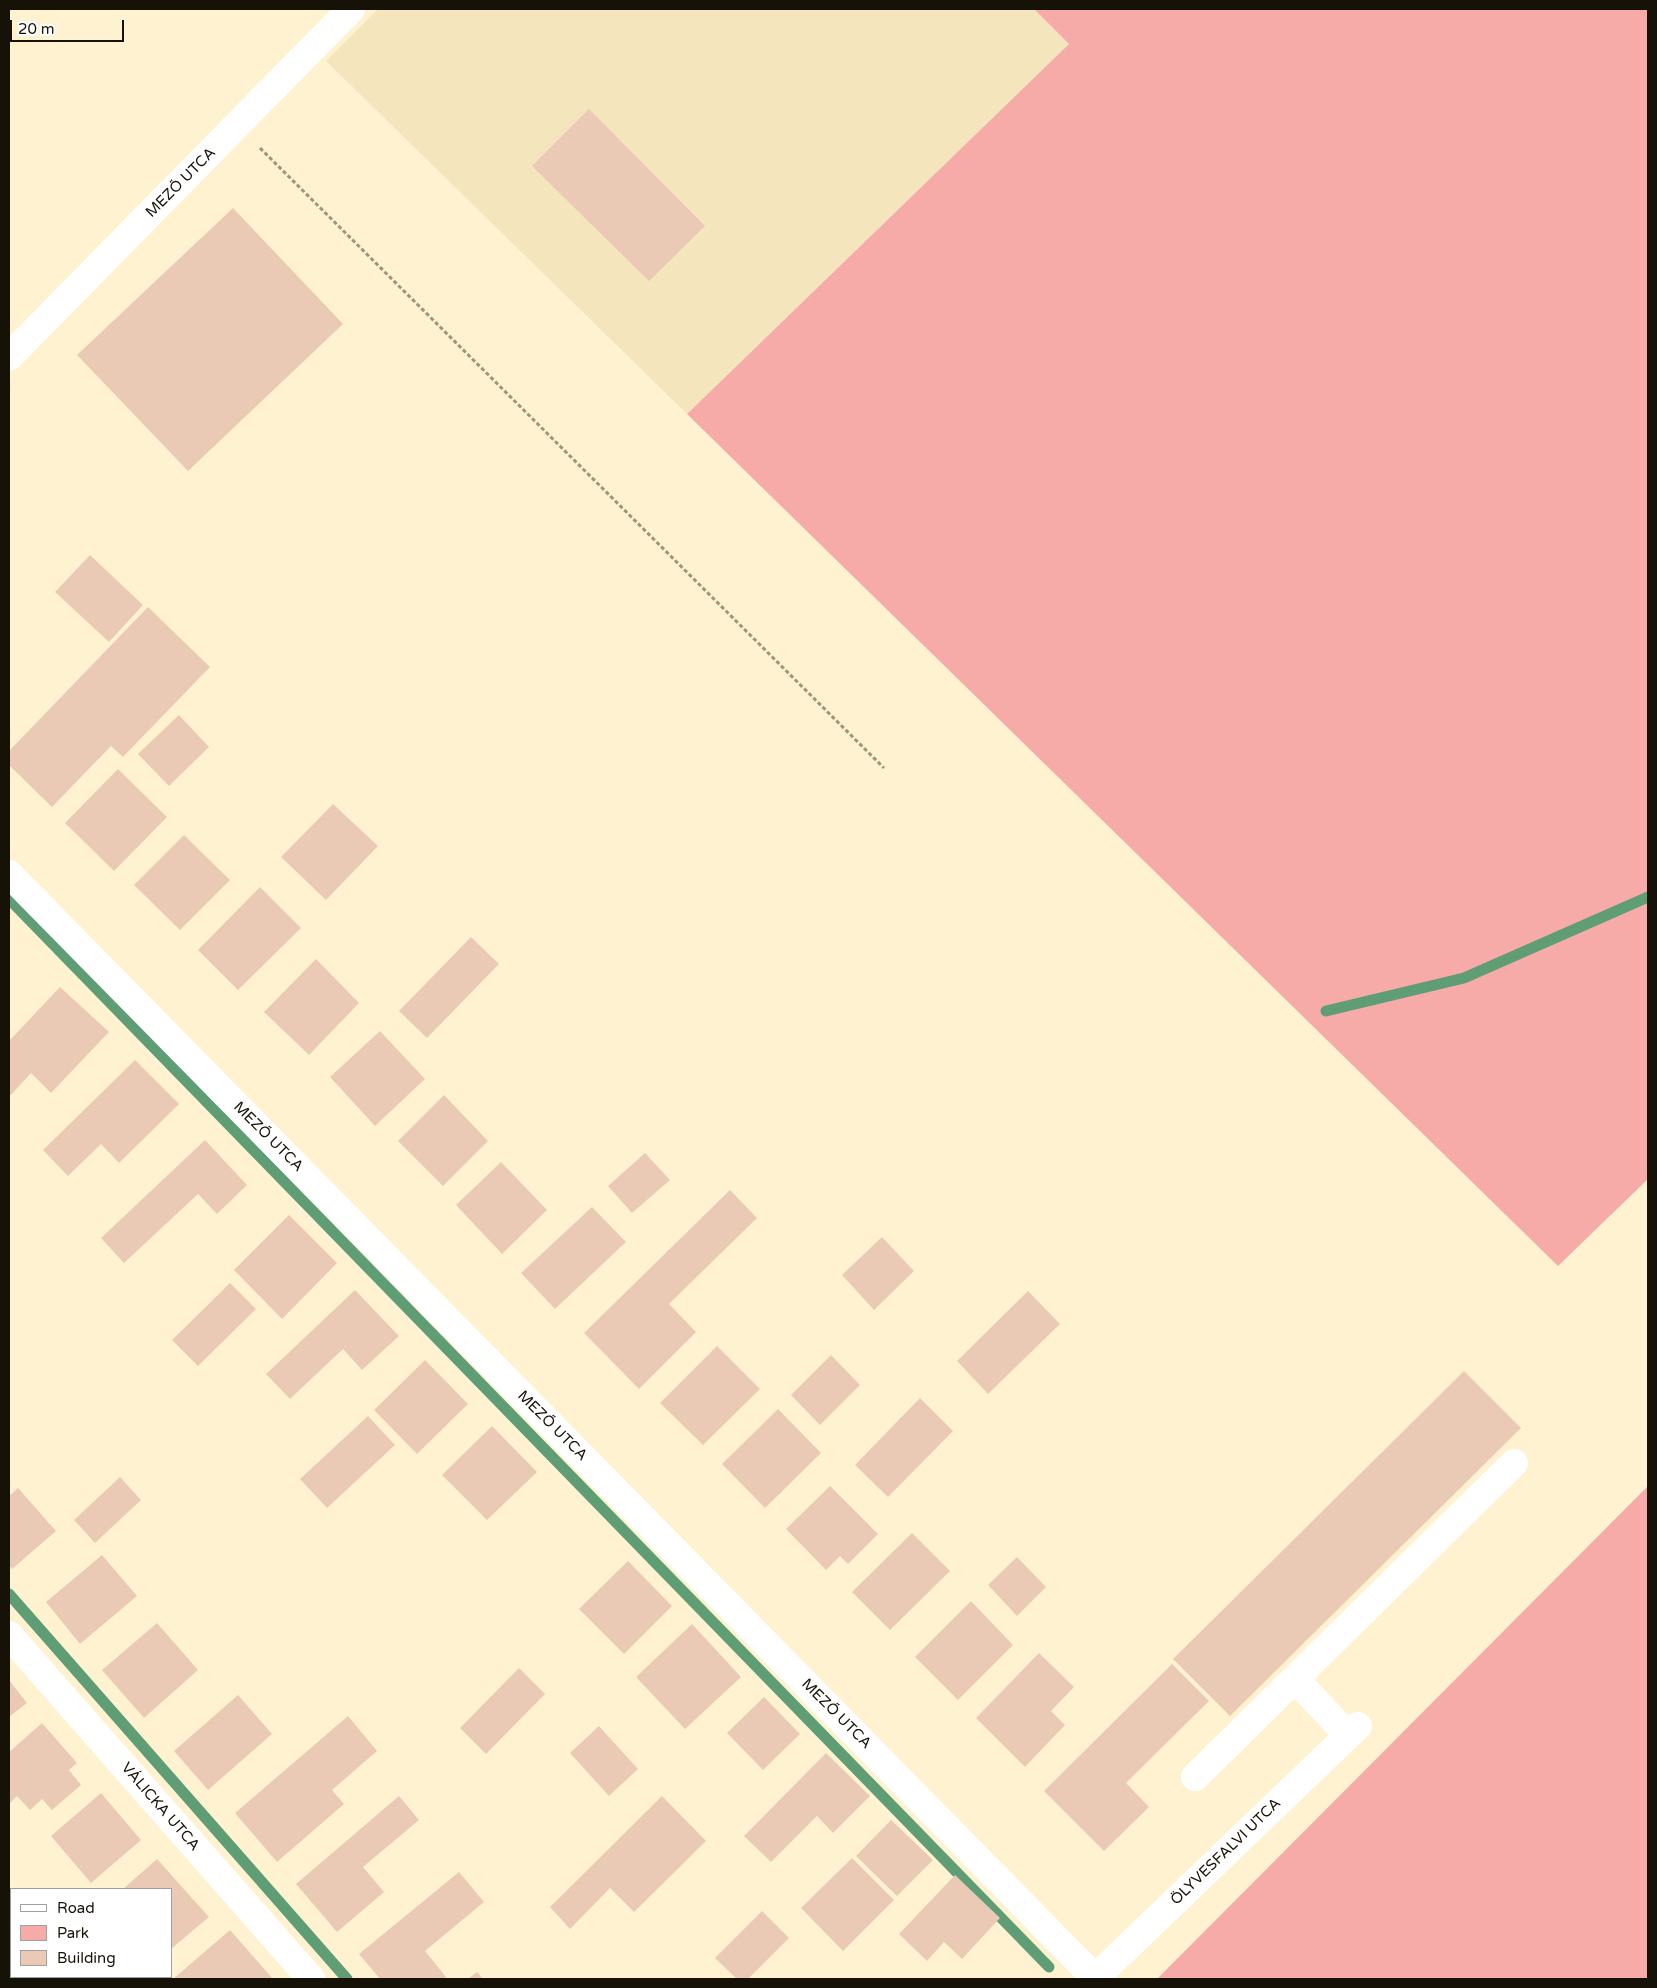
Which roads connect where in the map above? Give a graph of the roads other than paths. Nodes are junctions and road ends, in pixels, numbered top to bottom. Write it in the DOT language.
graph roads {
  1 [pos="351,9"];
  2 [pos="9,357"];
  3 [pos="9,874"];
  4 [pos="1514,1463"];
  5 [pos="9,1635"];
  6 [pos="1295,1679"];
  7 [pos="1195,1777"];
  8 [pos="311,1979"];
  9 [pos="1095,1979"];
  1 -- 2 [label="street, MEZŐ UTCA"];
  3 -- 9 [label="street, MEZŐ UTCA"];
  4 -- 6 [label="street"];
  5 -- 8 [label="street, VÁLICKA UTCA"];
  6 -- 7 [label="street"];
  6 -- 9 [label="street, ÖLYVESFALVI UTCA"];
}
